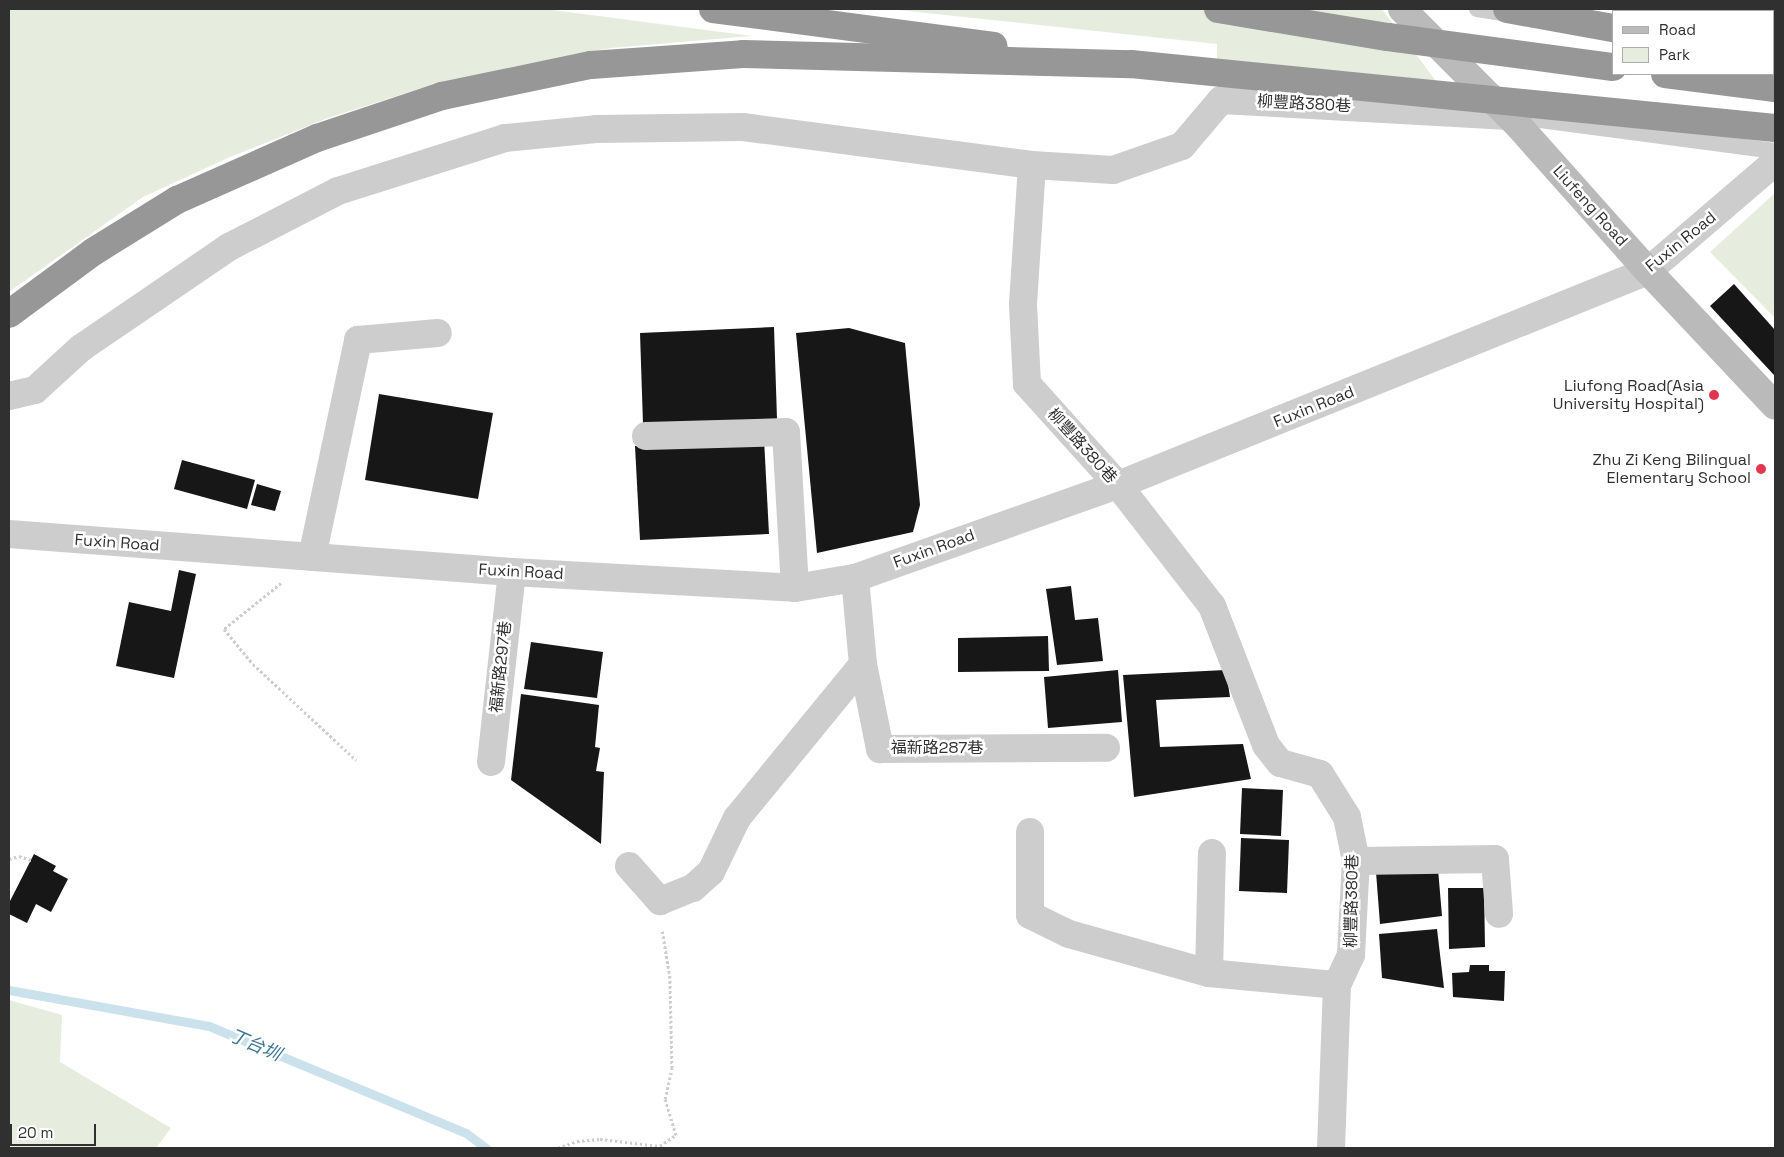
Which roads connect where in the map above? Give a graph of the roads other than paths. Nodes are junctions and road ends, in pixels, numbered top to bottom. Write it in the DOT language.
graph roads {
  1 [pos="713,9"];
  2 [pos="1218,9"];
  3 [pos="1402,9"];
  4 [pos="1477,9"];
  5 [pos="1507,9"];
  6 [pos="1612,28"];
  7 [pos="1612,32"];
  8 [pos="1131,64"];
  9 [pos="1612,67"];
  10 [pos="1674,75"];
  11 [pos="1775,88"];
  12 [pos="1509,116"];
  13 [pos="1775,128"];
  14 [pos="1775,152"];
  15 [pos="1775,162"];
  16 [pos="1032,165"];
  17 [pos="1648,271"];
  18 [pos="9,314"];
  19 [pos="438,333"];
  20 [pos="9,396"];
  21 [pos="1775,406"];
  22 [pos="646,436"];
  23 [pos="1118,485"];
  24 [pos="9,534"];
  25 [pos="312,557"];
  26 [pos="512,572"];
  27 [pos="855,578"];
  28 [pos="795,588"];
  29 [pos="862,664"];
  30 [pos="1106,748"];
  31 [pos="490,762"];
  32 [pos="1030,832"];
  33 [pos="1212,853"];
  34 [pos="1356,861"];
  35 [pos="630,866"];
  36 [pos="1499,914"];
  37 [pos="1209,972"];
  38 [pos="1337,985"];
  39 [pos="1331,1148"];
  1 -- 8 [label="highway"];
  2 -- 9 [label="highway, bridge"];
  3 -- 12 [label="street, Liufeng Road"];
  4 -- 7 [label="lane"];
  5 -- 6 [label="highway"];
  8 -- 13 [label="highway, bridge"];
  8 -- 18 [label="highway"];
  10 -- 11 [label="highway"];
  12 -- 14 [label="lane"];
  12 -- 16 [label="street, 柳豐路380巷"];
  12 -- 17 [label="street, Liufeng Road"];
  15 -- 17 [label="street, Fuxin Road"];
  16 -- 20 [label="street"];
  16 -- 23 [label="street, 柳豐路380巷"];
  17 -- 21 [label="street, Liufeng Road"];
  17 -- 23 [label="street, Fuxin Road"];
  19 -- 25 [label="street"];
  22 -- 28 [label="street"];
  23 -- 27 [label="street, Fuxin Road"];
  23 -- 34 [label="street, 柳豐路380巷"];
  24 -- 25 [label="street, Fuxin Road"];
  25 -- 26 [label="street, Fuxin Road"];
  26 -- 28 [label="street, Fuxin Road"];
  26 -- 31 [label="street, 福新路297巷"];
  27 -- 28 [label="street, Fuxin Road"];
  27 -- 29 [label="street, 福新路287巷"];
  29 -- 30 [label="street, 福新路287巷"];
  29 -- 35 [label="street"];
  32 -- 37 [label="street"];
  33 -- 37 [label="street"];
  34 -- 36 [label="street"];
  34 -- 38 [label="street, 柳豐路380巷"];
  37 -- 38 [label="street"];
  38 -- 39 [label="street, 柳豐路380巷"];
}
